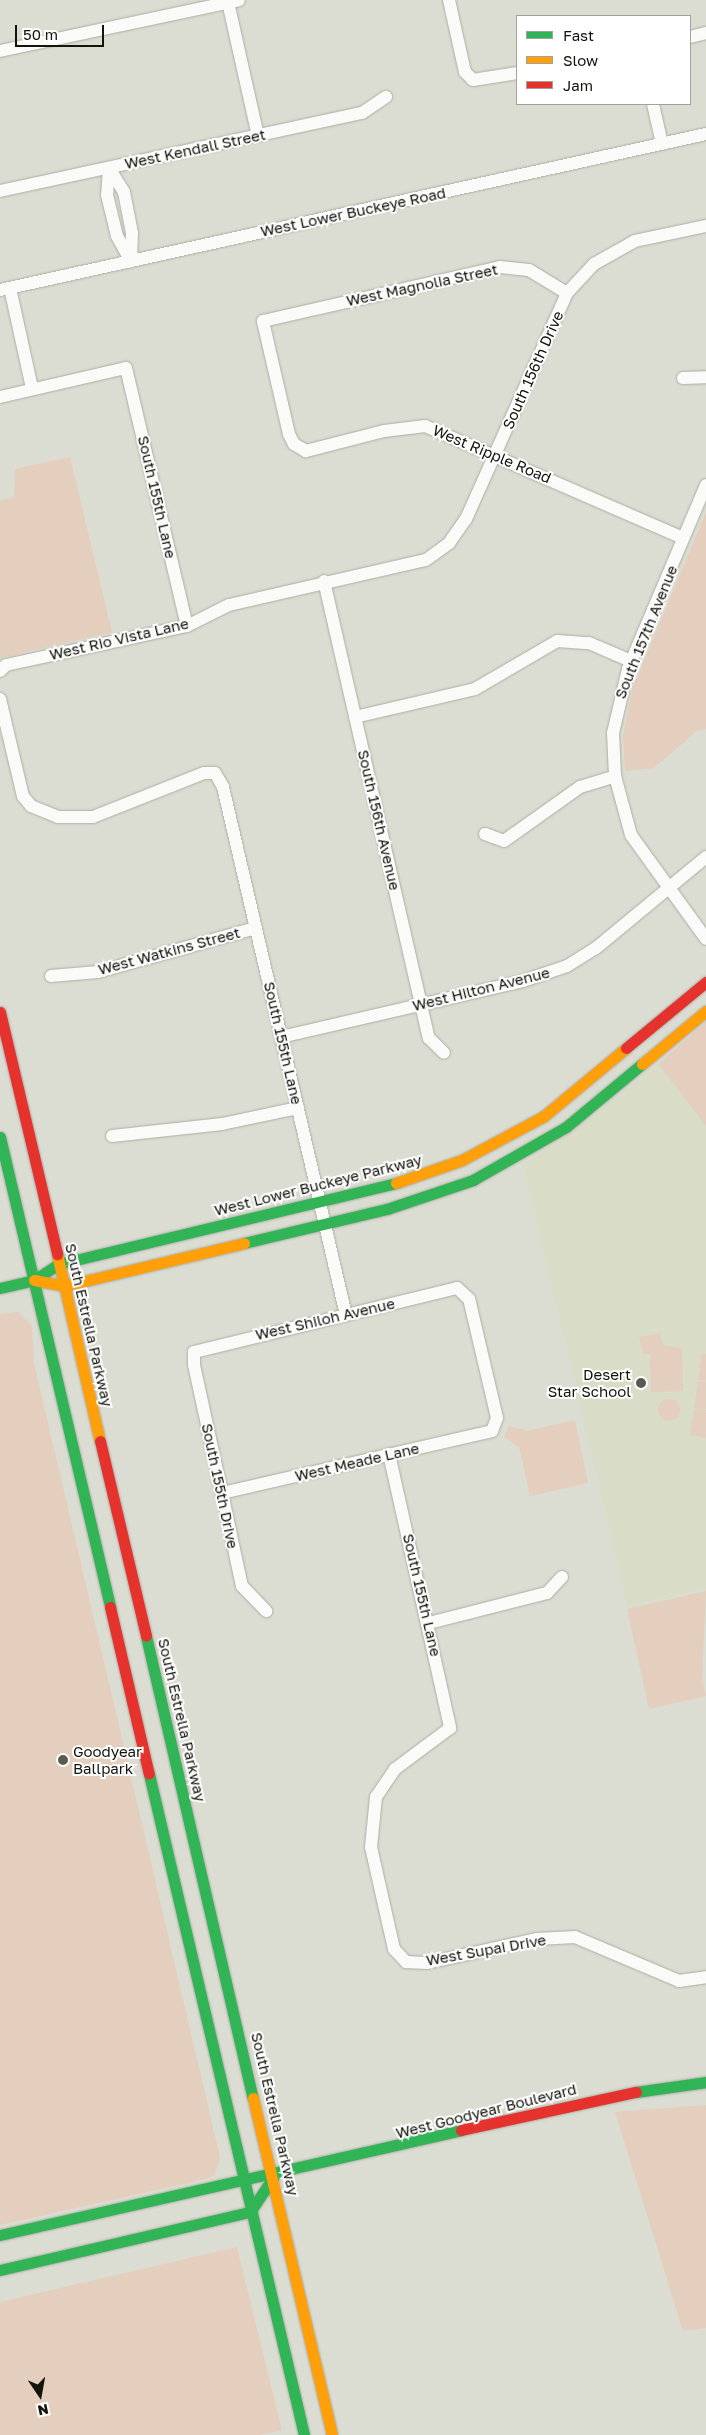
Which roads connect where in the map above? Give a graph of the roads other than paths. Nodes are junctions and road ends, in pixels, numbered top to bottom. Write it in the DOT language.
graph roads {
  1 [pos="449,0"];
  2 [pos="234,1"];
  3 [pos="706,33"];
  4 [pos="691,37"];
  5 [pos="0,51"];
  6 [pos="516,73"];
  7 [pos="386,97"];
  8 [pos="653,105"];
  9 [pos="706,134"];
  10 [pos="258,136"];
  11 [pos="662,144"];
  12 [pos="109,168"];
  13 [pos="0,191"];
  14 [pos="706,226"];
  15 [pos="131,261"];
  16 [pos="5,289"];
  17 [pos="567,293"];
  18 [pos="683,378"];
  19 [pos="706,378"];
  20 [pos="32,388"];
  21 [pos="0,397"];
  22 [pos="294,444"];
  23 [pos="495,453"];
  24 [pos="706,485"];
  25 [pos="683,538"];
  26 [pos="324,581"];
  27 [pos="187,626"];
  28 [pos="631,661"];
  29 [pos="0,672"];
  30 [pos="0,699"];
  31 [pos="356,717"];
  32 [pos="615,776"];
  33 [pos="485,834"];
  34 [pos="706,857"];
  35 [pos="666,889"];
  36 [pos="256,928"];
  37 [pos="706,939"];
  38 [pos="52,976"];
  39 [pos="706,982"];
  40 [pos="421,1004"];
  41 [pos="706,1011"];
  42 [pos="0,1012"];
  43 [pos="282,1037"];
  44 [pos="444,1053"];
  45 [pos="298,1108"];
  46 [pos="0,1136"];
  47 [pos="112,1136"];
  48 [pos="320,1202"];
  49 [pos="325,1224"];
  50 [pos="59,1264"];
  51 [pos="34,1280"];
  52 [pos="64,1286"];
  53 [pos="0,1288"];
  54 [pos="346,1314"];
  55 [pos="194,1352"];
  56 [pos="492,1431"];
  57 [pos="389,1454"];
  58 [pos="222,1493"];
  59 [pos="562,1577"];
  60 [pos="266,1611"];
  61 [pos="429,1623"];
  62 [pos="406,1962"];
  63 [pos="706,1977"];
  64 [pos="706,2082"];
  65 [pos="274,2176"];
  66 [pos="242,2182"];
  67 [pos="250,2212"];
  68 [pos="0,2235"];
  69 [pos="0,2270"];
  70 [pos="304,2435"];
  71 [pos="332,2435"];
  1 -- 6 [label="street"];
  2 -- 5 [label="street"];
  2 -- 10 [label="street"];
  3 -- 4 [label="street"];
  7 -- 10 [label="street, West Kendall Street"];
  8 -- 11 [label="street"];
  9 -- 11 [label="street, West Lower Buckeye Road"];
  10 -- 12 [label="street, West Kendall Street"];
  11 -- 15 [label="street, West Lower Buckeye Road"];
  12 -- 13 [label="street, West Kendall Street"];
  12 -- 15 [label="street"];
  14 -- 17 [label="street"];
  15 -- 16 [label="street, West Lower Buckeye Road"];
  16 -- 20 [label="street"];
  17 -- 22 [label="street, West Magnolia Street"];
  17 -- 23 [label="street, South 156th Drive"];
  18 -- 19 [label="street"];
  20 -- 21 [label="street"];
  20 -- 27 [label="street, South 155th Lane"];
  22 -- 23 [label="street, West Ripple Road"];
  23 -- 25 [label="street, West Ripple Road"];
  23 -- 26 [label="street, South 156th Drive"];
  24 -- 25 [label="street, South 157th Avenue"];
  25 -- 28 [label="street, South 157th Avenue"];
  26 -- 27 [label="street, West Rio Vista Lane"];
  26 -- 31 [label="street, South 156th Avenue"];
  27 -- 29 [label="street, West Rio Vista Lane"];
  28 -- 31 [label="street"];
  28 -- 32 [label="street, South 157th Avenue"];
  30 -- 36 [label="street, South 155th Lane"];
  31 -- 40 [label="street, South 156th Avenue"];
  32 -- 33 [label="street"];
  32 -- 35 [label="street, South 157th Avenue"];
  34 -- 35 [label="street, West Hilton Avenue"];
  35 -- 37 [label="street, South 157th Avenue"];
  35 -- 40 [label="street, West Hilton Avenue"];
  36 -- 38 [label="street, West Watkins Street"];
  36 -- 43 [label="street, South 155th Lane"];
  39 -- 48 [label="main road, West Lower Buckeye Parkway"];
  40 -- 43 [label="street, West Hilton Avenue"];
  40 -- 44 [label="street, South 156th Avenue"];
  41 -- 49 [label="main road, West Lower Buckeye Parkway"];
  42 -- 50 [label="main road, South Estrella Parkway"];
  43 -- 45 [label="street, South 155th Lane"];
  45 -- 47 [label="street"];
  45 -- 48 [label="street, South 155th Lane"];
  46 -- 51 [label="main road"];
  48 -- 49 [label="street, South 155th Lane"];
  48 -- 50 [label="main road, West Lower Buckeye Parkway"];
  49 -- 52 [label="main road, West Lower Buckeye Parkway"];
  49 -- 54 [label="street, South 155th Lane"];
  50 -- 51 [label="main road, West Lower Buckeye Parkway"];
  50 -- 52 [label="main road, South Estrella Parkway"];
  51 -- 52 [label="main road, West Lower Buckeye Parkway"];
  51 -- 53 [label="main road, West Lower Buckeye Parkway"];
  51 -- 66 [label="main road"];
  52 -- 65 [label="main road, South Estrella Parkway"];
  54 -- 55 [label="street, West Shiloh Avenue"];
  54 -- 56 [label="street, West Shiloh Avenue"];
  55 -- 58 [label="street, South 155th Drive"];
  56 -- 57 [label="street, West Meade Lane"];
  57 -- 58 [label="street, West Meade Lane"];
  57 -- 61 [label="street, South 155th Lane"];
  58 -- 60 [label="street, South 155th Drive"];
  59 -- 61 [label="street"];
  61 -- 62 [label="street, South 155th Lane"];
  62 -- 63 [label="street, West Supai Drive"];
  64 -- 65 [label="main road, West Goodyear Boulevard"];
  65 -- 66 [label="main road, West Goodyear Boulevard"];
  65 -- 67 [label="main road"];
  65 -- 71 [label="main road, South Estrella Parkway"];
  66 -- 67 [label="main road"];
  66 -- 68 [label="main road"];
  67 -- 69 [label="main road"];
  67 -- 70 [label="main road"];
}
